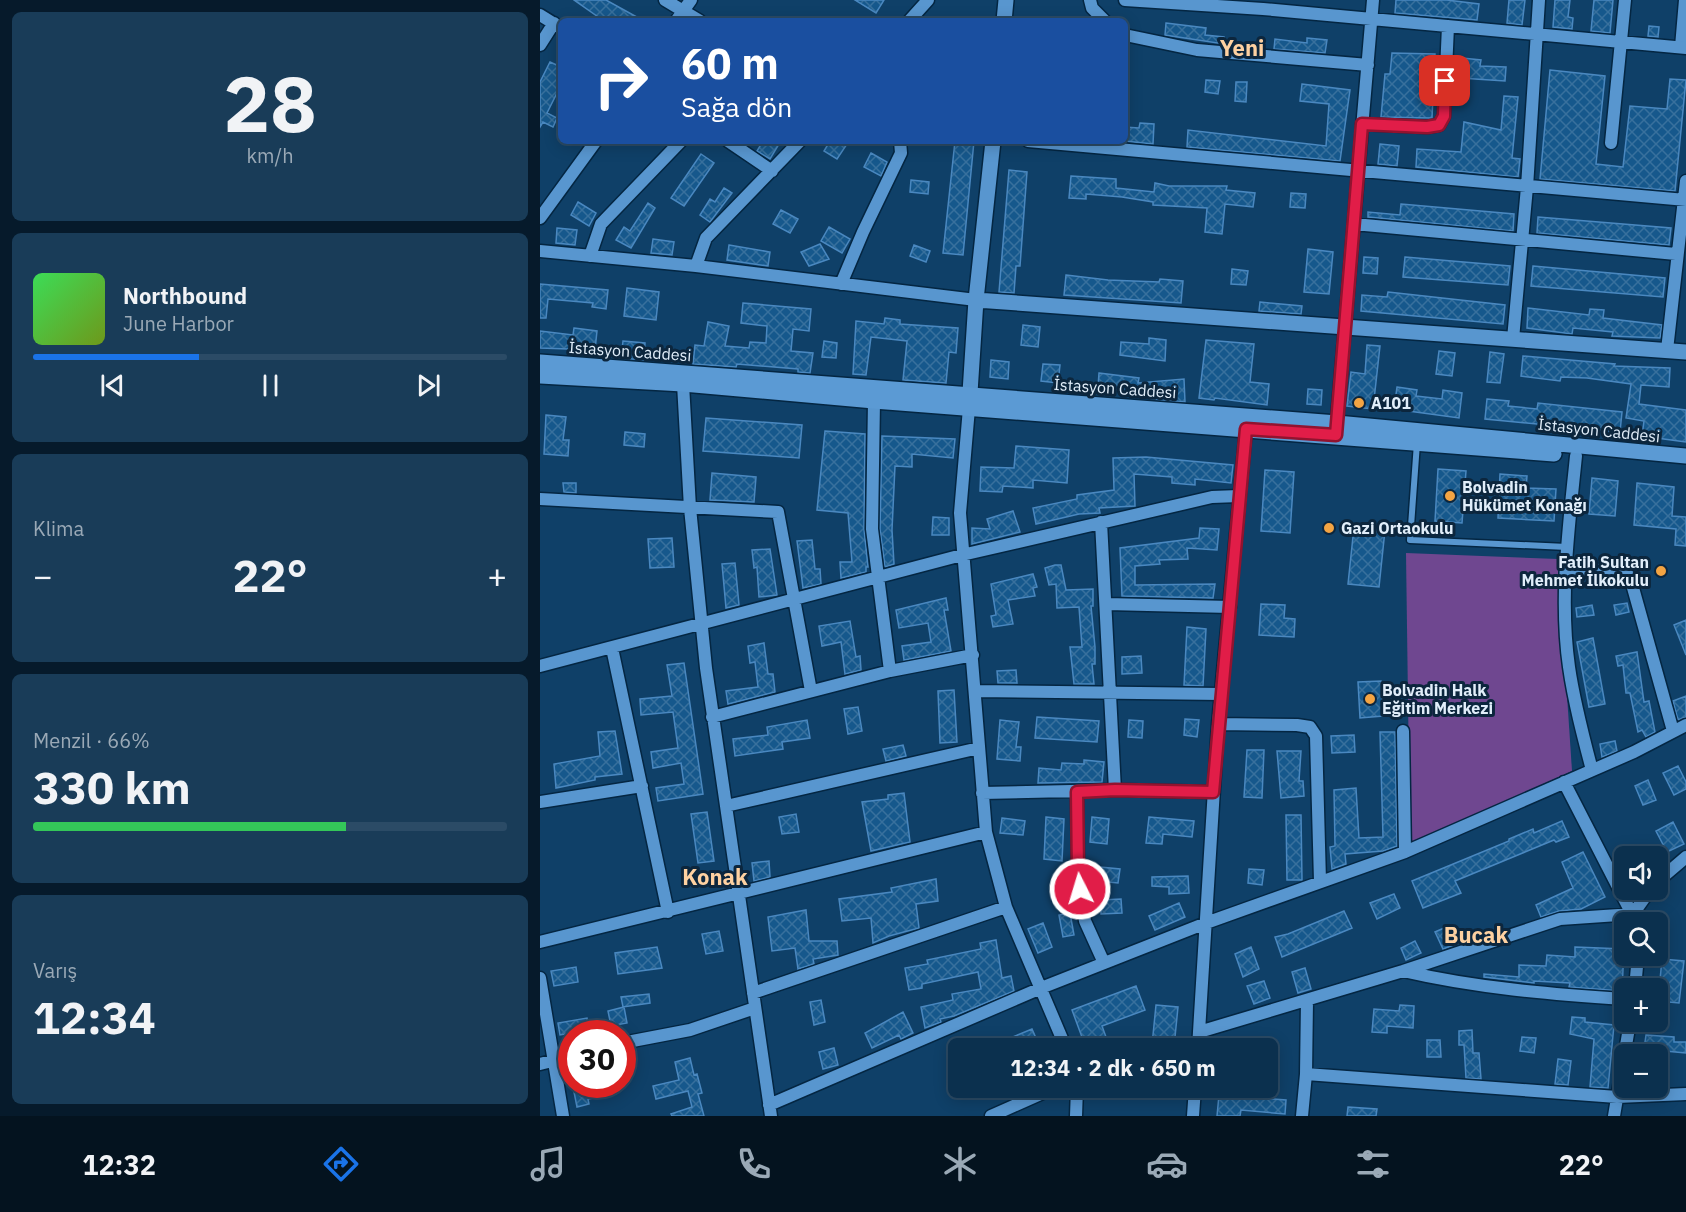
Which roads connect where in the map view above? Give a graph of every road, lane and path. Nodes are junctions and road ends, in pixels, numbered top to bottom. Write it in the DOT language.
graph roads {
  1 [pos="665,0"];
  2 [pos="691,0"];
  3 [pos="927,0"];
  4 [pos="1006,0"];
  5 [pos="1090,0"];
  6 [pos="1125,0"];
  7 [pos="1373,0"];
  8 [pos="1539,0"];
  9 [pos="1625,0"];
  10 [pos="1685,0"];
  11 [pos="540,15"];
  12 [pos="680,16"];
  13 [pos="912,18"];
  14 [pos="1004,18"];
  15 [pos="1102,18"];
  16 [pos="1371,19"];
  17 [pos="557,26"];
  18 [pos="1448,26"];
  19 [pos="1537,34"];
  20 [pos="1128,36"];
  21 [pos="1621,42"];
  22 [pos="540,45"];
  23 [pos="1684,48"];
  24 [pos="1368,65"];
  25 [pos="1362,124"];
  26 [pos="1611,143"];
  27 [pos="594,144"];
  28 [pos="678,144"];
  29 [pos="732,144"];
  30 [pos="797,144"];
  31 [pos="900,144"];
  32 [pos="993,144"];
  33 [pos="1061,144"];
  34 [pos="772,171"];
  35 [pos="1358,171"];
  36 [pos="1686,181"];
  37 [pos="1527,187"];
  38 [pos="1685,200"];
  39 [pos="540,218"];
  40 [pos="1354,224"];
  41 [pos="1521,238"];
  42 [pos="540,251"];
  43 [pos="1676,254"];
  44 [pos="590,256"];
  45 [pos="696,266"];
  46 [pos="841,284"];
  47 [pos="976,300"];
  48 [pos="1343,327"];
  49 [pos="1513,339"];
  50 [pos="1667,350"];
  51 [pos="1686,352"];
  52 [pos="540,362"];
  53 [pos="540,376"];
  54 [pos="683,384"];
  55 [pos="874,401"];
  56 [pos="969,402"];
  57 [pos="1246,429"];
  58 [pos="1336,429"];
  59 [pos="1417,442"];
  60 [pos="1576,456"];
  61 [pos="1686,456"];
  62 [pos="1686,465"];
  63 [pos="1239,496"];
  64 [pos="540,499"];
  65 [pos="690,508"];
  66 [pos="1101,522"];
  67 [pos="1567,548"];
  68 [pos="962,555"];
  69 [pos="1566,573"];
  70 [pos="877,578"];
  71 [pos="795,600"];
  72 [pos="1107,604"];
  73 [pos="1230,608"];
  74 [pos="702,624"];
  75 [pos="612,648"];
  76 [pos="973,655"];
  77 [pos="540,666"];
  78 [pos="890,671"];
  79 [pos="811,691"];
  80 [pos="975,691"];
  81 [pos="1111,692"];
  82 [pos="1221,694"];
  83 [pos="712,717"];
  84 [pos="1218,724"];
  85 [pos="1686,725"];
  86 [pos="1403,731"];
  87 [pos="1673,731"];
  88 [pos="979,748"];
  89 [pos="1592,770"];
  90 [pos="1564,782"];
  91 [pos="642,786"];
  92 [pos="1115,790"];
  93 [pos="1077,792"];
  94 [pos="1213,792"];
  95 [pos="982,793"];
  96 [pos="540,802"];
  97 [pos="726,806"];
  98 [pos="986,832"];
  99 [pos="1405,852"];
  100 [pos="1686,857"];
  101 [pos="1668,872"];
  102 [pos="1320,881"];
  103 [pos="739,894"];
  104 [pos="1006,907"];
  105 [pos="668,912"];
  106 [pos="1632,912"];
  107 [pos="1614,918"];
  108 [pos="1206,923"];
  109 [pos="540,942"];
  110 [pos="1104,963"];
  111 [pos="1404,971"];
  112 [pos="540,978"];
  113 [pos="1041,988"];
  114 [pos="753,993"];
  115 [pos="1614,998"];
  116 [pos="1307,1001"];
  117 [pos="755,1008"];
  118 [pos="1199,1032"];
  119 [pos="1062,1038"];
  120 [pos="1199,1038"];
  121 [pos="636,1041"];
  122 [pos="558,1059"];
  123 [pos="554,1060"];
  124 [pos="540,1064"];
  125 [pos="1306,1074"];
  126 [pos="1686,1094"];
  127 [pos="1668,1095"];
  128 [pos="1614,1097"];
  129 [pos="1032,1098"];
  130 [pos="1077,1098"];
  131 [pos="1194,1098"];
  132 [pos="1617,1098"];
  133 [pos="770,1113"];
  134 [pos="563,1116"];
  135 [pos="991,1116"];
  136 [pos="1076,1116"];
  137 [pos="1193,1116"];
  138 [pos="1302,1116"];
  139 [pos="1614,1116"];
  1 -- 12 [label="street"];
  2 -- 12 [label="street"];
  3 -- 13 [label="street"];
  4 -- 14 [label="street"];
  5 -- 15 [label="street"];
  6 -- 16 [label="street"];
  7 -- 16 [label="street"];
  8 -- 19 [label="street"];
  9 -- 21 [label="street"];
  10 -- 23 [label="street"];
  11 -- 17 [label="street"];
  16 -- 18 [label="street"];
  16 -- 24 [label="street"];
  17 -- 22 [label="street"];
  18 -- 19 [label="street"];
  18 -- 25 [label="street"];
  19 -- 21 [label="street"];
  19 -- 37 [label="street"];
  20 -- 24 [label="street"];
  21 -- 23 [label="street"];
  21 -- 26 [label="street"];
  24 -- 25 [label="street"];
  25 -- 35 [label="street"];
  27 -- 39 [label="street"];
  28 -- 44 [label="street"];
  29 -- 34 [label="street"];
  30 -- 34 [label="street"];
  31 -- 46 [label="street"];
  32 -- 47 [label="street"];
  33 -- 35 [label="street"];
  34 -- 45 [label="street"];
  35 -- 37 [label="street"];
  35 -- 40 [label="street"];
  36 -- 38 [label="street"];
  37 -- 38 [label="street"];
  37 -- 41 [label="street"];
  38 -- 43 [label="street"];
  40 -- 41 [label="street"];
  40 -- 48 [label="street"];
  41 -- 43 [label="street"];
  41 -- 49 [label="street"];
  42 -- 44 [label="street"];
  43 -- 50 [label="street"];
  44 -- 45 [label="street"];
  45 -- 46 [label="street"];
  46 -- 47 [label="street"];
  47 -- 48 [label="street"];
  47 -- 56 [label="street"];
  48 -- 49 [label="street"];
  48 -- 58 [label="street"];
  49 -- 50 [label="street"];
  50 -- 51 [label="street"];
  52 -- 56 [label="main road, İstasyon Caddesi"];
  53 -- 54 [label="main road"];
  54 -- 55 [label="main road"];
  54 -- 65 [label="street"];
  55 -- 56 [label="main road"];
  55 -- 70 [label="street"];
  56 -- 57 [label="main road"];
  56 -- 58 [label="main road, İstasyon Caddesi"];
  56 -- 68 [label="street"];
  57 -- 58 [label="main road"];
  57 -- 63 [label="street"];
  58 -- 59 [label="main road"];
  58 -- 61 [label="main road, İstasyon Caddesi"];
  59 -- 60 [label="main road"];
  59 -- 67 [label="lane"];
  60 -- 62 [label="main road"];
  60 -- 67 [label="street"];
  63 -- 66 [label="street"];
  63 -- 73 [label="street"];
  64 -- 65 [label="street"];
  65 -- 71 [label="street"];
  65 -- 74 [label="street"];
  66 -- 68 [label="street"];
  66 -- 72 [label="street"];
  67 -- 69 [label="street"];
  68 -- 70 [label="street"];
  68 -- 76 [label="street"];
  69 -- 87 [label="street"];
  69 -- 89 [label="street"];
  70 -- 71 [label="street"];
  70 -- 78 [label="street"];
  71 -- 74 [label="street"];
  71 -- 79 [label="street"];
  72 -- 73 [label="street"];
  72 -- 81 [label="street"];
  73 -- 82 [label="street"];
  74 -- 75 [label="street"];
  74 -- 83 [label="street"];
  75 -- 77 [label="street"];
  75 -- 91 [label="street"];
  76 -- 78 [label="street"];
  76 -- 80 [label="street"];
  78 -- 79 [label="street"];
  79 -- 83 [label="street"];
  80 -- 81 [label="street"];
  80 -- 88 [label="street"];
  81 -- 82 [label="street"];
  81 -- 92 [label="street"];
  82 -- 84 [label="street"];
  83 -- 97 [label="street"];
  84 -- 94 [label="street"];
  84 -- 102 [label="street"];
  85 -- 87 [label="street"];
  86 -- 99 [label="street"];
  87 -- 89 [label="street"];
  88 -- 95 [label="street"];
  88 -- 97 [label="street"];
  89 -- 90 [label="street"];
  90 -- 99 [label="street"];
  90 -- 106 [label="street"];
  91 -- 96 [label="street"];
  91 -- 105 [label="street"];
  92 -- 93 [label="street"];
  92 -- 94 [label="street"];
  93 -- 95 [label="street"];
  93 -- 110 [label="street"];
  94 -- 108 [label="street"];
  95 -- 98 [label="street"];
  97 -- 103 [label="street"];
  98 -- 103 [label="street"];
  98 -- 104 [label="street"];
  99 -- 102 [label="street"];
  100 -- 101 [label="street"];
  102 -- 108 [label="street"];
  103 -- 105 [label="street"];
  103 -- 114 [label="street"];
  104 -- 113 [label="street"];
  104 -- 114 [label="street"];
  105 -- 109 [label="street"];
  107 -- 111 [label="street"];
  108 -- 110 [label="street"];
  108 -- 118 [label="street"];
  110 -- 113 [label="street"];
  111 -- 115 [label="street"];
  111 -- 116 [label="street"];
  112 -- 123 [label="street"];
  113 -- 119 [label="street"];
  113 -- 133 [label="street"];
  114 -- 117 [label="street"];
  116 -- 118 [label="street"];
  116 -- 125 [label="street"];
  117 -- 121 [label="street"];
  117 -- 133 [label="street"];
  118 -- 120 [label="street"];
  122 -- 123 [label="street"];
  123 -- 124 [label="street"];
  123 -- 134 [label="street"];
  125 -- 128 [label="street"];
  125 -- 138 [label="street"];
  126 -- 127 [label="street"];
  129 -- 135 [label="street"];
  130 -- 136 [label="street"];
  131 -- 137 [label="street"];
  132 -- 139 [label="street"];
}
